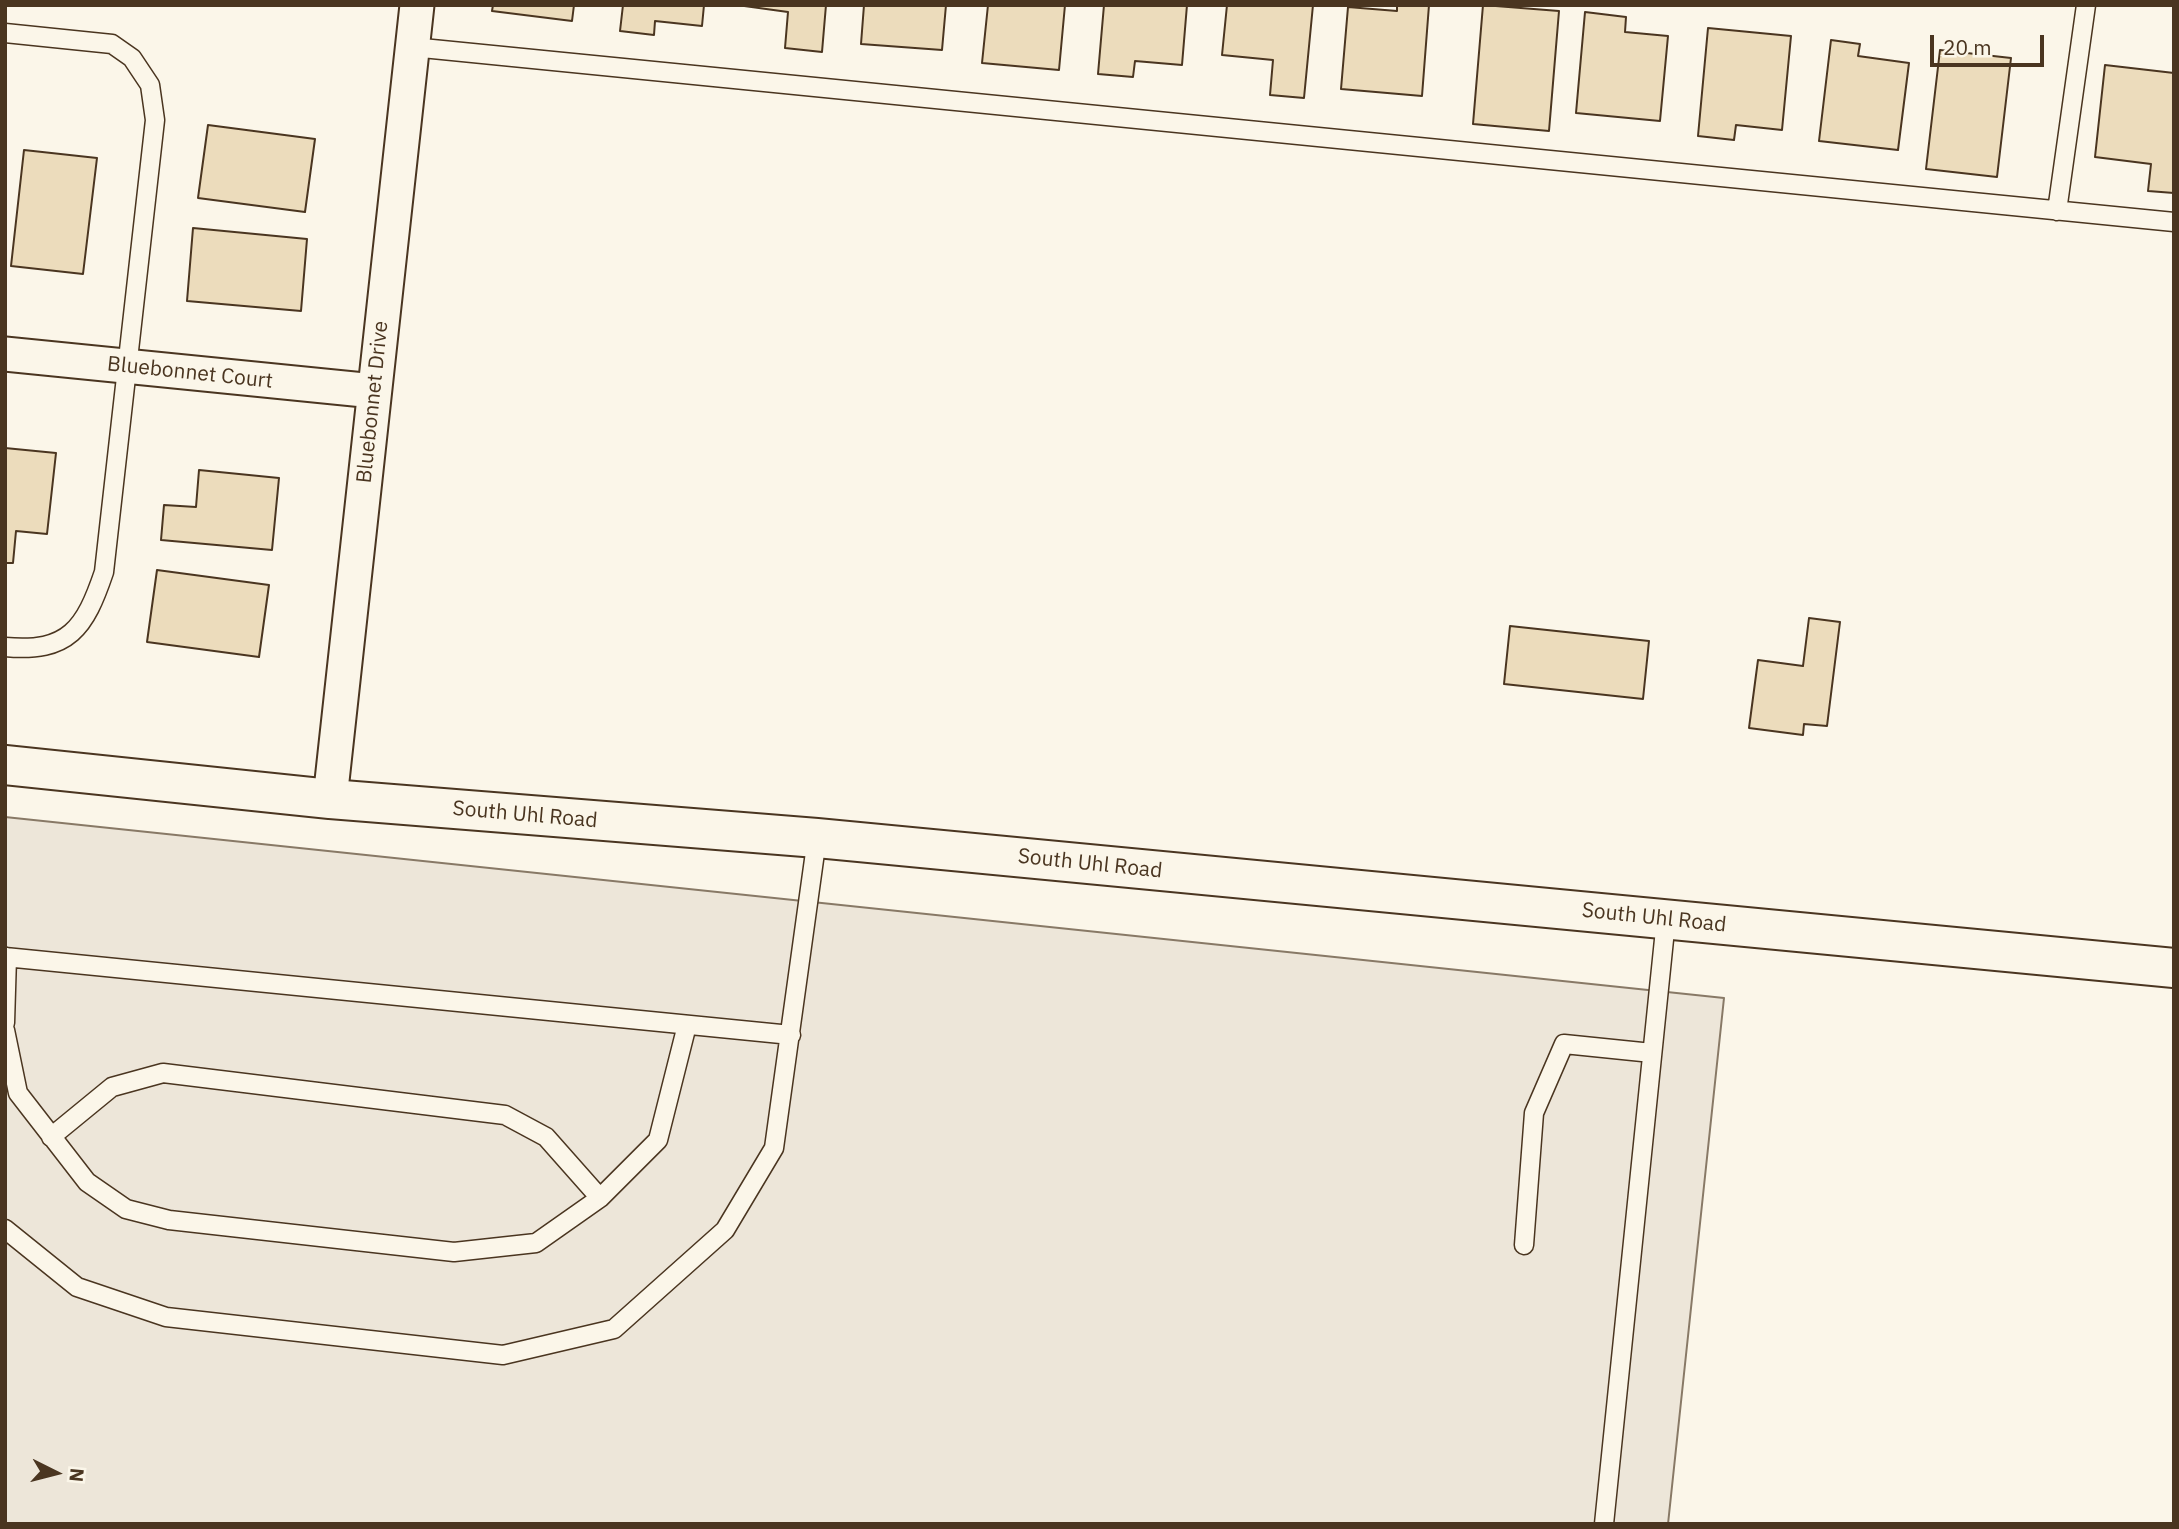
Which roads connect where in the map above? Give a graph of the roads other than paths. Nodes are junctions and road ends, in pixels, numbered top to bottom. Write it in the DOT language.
graph roads {
  1 [pos="417,5"];
  2 [pos="2086,5"];
  3 [pos="5,33"];
  4 [pos="412,47"];
  5 [pos="2057,211"];
  6 [pos="2174,222"];
  7 [pos="5,354"];
  8 [pos="127,366"];
  9 [pos="374,391"];
  10 [pos="5,647"];
  11 [pos="5,765"];
  12 [pos="330,799"];
  13 [pos="817,838"];
  14 [pos="1666,920"];
  15 [pos="6,957"];
  16 [pos="2174,968"];
  17 [pos="5,1023"];
  18 [pos="687,1025"];
  19 [pos="5,1030"];
  20 [pos="791,1035"];
  21 [pos="1652,1053"];
  22 [pos="51,1137"];
  23 [pos="600,1198"];
  24 [pos="5,1229"];
  25 [pos="1524,1245"];
  26 [pos="1604,1524"];
  1 -- 4 [label="street, Bluebonnet Drive"];
  2 -- 5 [label="lane"];
  3 -- 8 [label="lane"];
  4 -- 5 [label="lane"];
  4 -- 9 [label="street, Bluebonnet Drive"];
  5 -- 6 [label="lane"];
  7 -- 8 [label="street, Bluebonnet Court"];
  8 -- 9 [label="street, Bluebonnet Court"];
  8 -- 10 [label="lane"];
  9 -- 12 [label="street, Bluebonnet Drive"];
  11 -- 12 [label="main road, South Uhl Road"];
  12 -- 13 [label="main road, South Uhl Road"];
  13 -- 14 [label="main road, South Uhl Road"];
  13 -- 20 [label="lane"];
  14 -- 16 [label="main road, South Uhl Road"];
  14 -- 21 [label="lane"];
  15 -- 17 [label="lane"];
  15 -- 18 [label="lane"];
  18 -- 20 [label="lane"];
  18 -- 23 [label="lane"];
  19 -- 22 [label="lane"];
  20 -- 24 [label="lane"];
  21 -- 25 [label="lane"];
  21 -- 26 [label="lane"];
  22 -- 23 [label="lane"];
  22 -- 23 [label="lane"];
}
